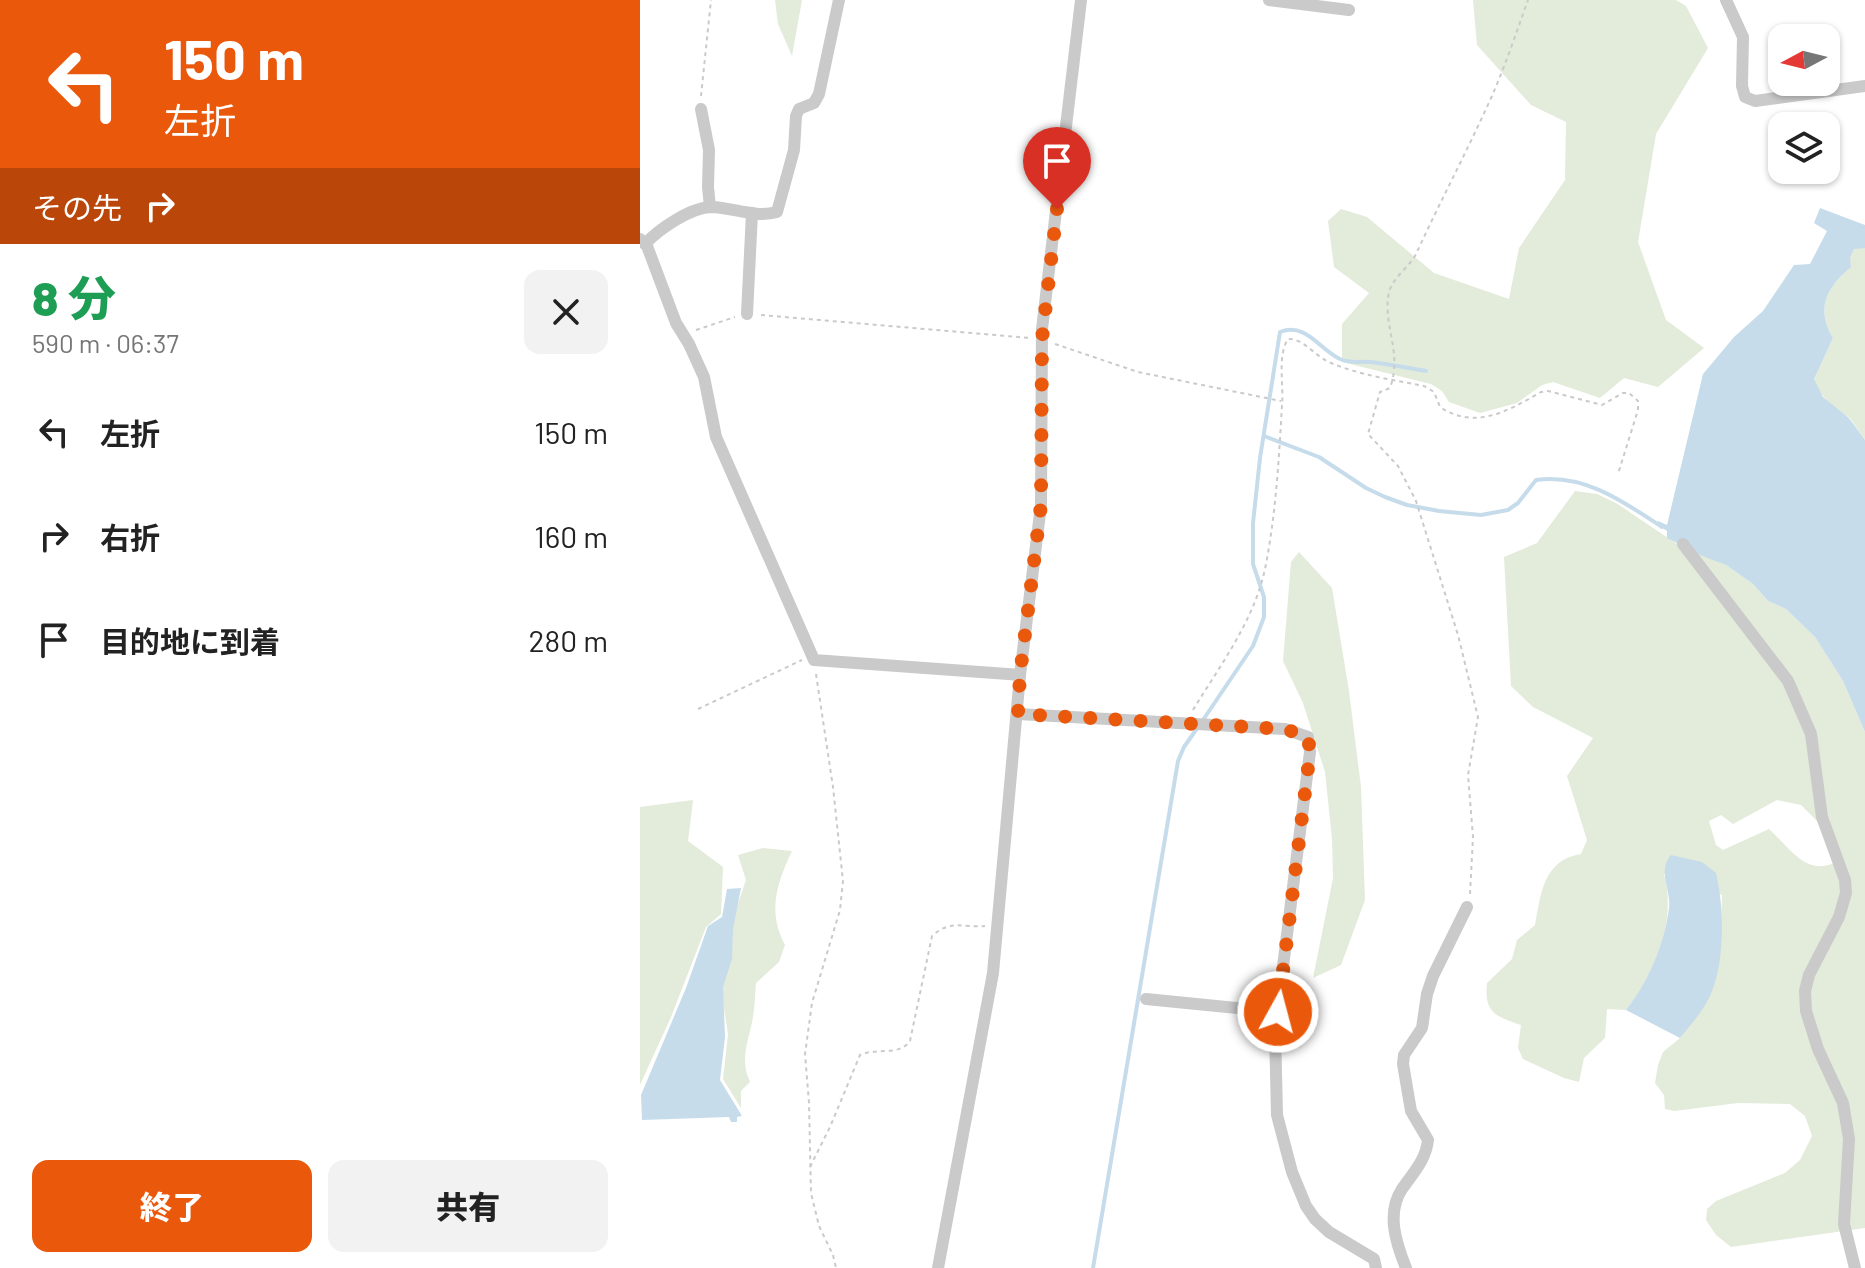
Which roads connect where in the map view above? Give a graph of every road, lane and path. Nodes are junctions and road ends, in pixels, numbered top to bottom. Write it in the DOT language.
graph roads {
  1 [pos="711,0"];
  2 [pos="839,0"];
  3 [pos="1081,0"];
  4 [pos="1269,0"];
  5 [pos="1528,0"];
  6 [pos="1726,0"];
  7 [pos="1349,10"];
  8 [pos="1865,86"];
  9 [pos="701,109"];
  10 [pos="710,207"];
  11 [pos="752,213"];
  12 [pos="642,241"];
  13 [pos="747,314"];
  14 [pos="683,335"];
  15 [pos="1042,339"];
  16 [pos="1393,380"];
  17 [pos="1282,401"];
  18 [pos="1618,474"];
  19 [pos="1683,544"];
  20 [pos="814,659"];
  21 [pos="1020,675"];
  22 [pos="698,709"];
  23 [pos="1018,714"];
  24 [pos="1184,724"];
  25 [pos="1467,907"];
  26 [pos="999,923"];
  27 [pos="1146,999"];
  28 [pos="1278,1012"];
  29 [pos="809,1168"];
  30 [pos="836,1268"];
  31 [pos="938,1268"];
  32 [pos="1376,1268"];
  33 [pos="1406,1268"];
  34 [pos="1855,1268"];
  1 -- 9 [label="path"];
  2 -- 11 [label="street"];
  3 -- 15 [label="street"];
  4 -- 7 [label="street"];
  5 -- 16 [label="path"];
  6 -- 8 [label="street"];
  9 -- 10 [label="street"];
  10 -- 11 [label="street"];
  10 -- 12 [label="street"];
  11 -- 13 [label="street"];
  12 -- 14 [label="street"];
  13 -- 14 [label="path"];
  13 -- 15 [label="path"];
  14 -- 20 [label="street"];
  15 -- 17 [label="path"];
  15 -- 21 [label="street"];
  16 -- 17 [label="path"];
  16 -- 18 [label="path"];
  16 -- 25 [label="path"];
  17 -- 24 [label="path"];
  19 -- 34 [label="street"];
  20 -- 21 [label="street"];
  20 -- 22 [label="path"];
  20 -- 29 [label="path"];
  21 -- 23 [label="street"];
  23 -- 24 [label="street"];
  23 -- 26 [label="street"];
  24 -- 28 [label="street"];
  25 -- 33 [label="street"];
  26 -- 29 [label="path"];
  26 -- 31 [label="street"];
  27 -- 28 [label="street"];
  28 -- 32 [label="street"];
  29 -- 30 [label="path"];
}
